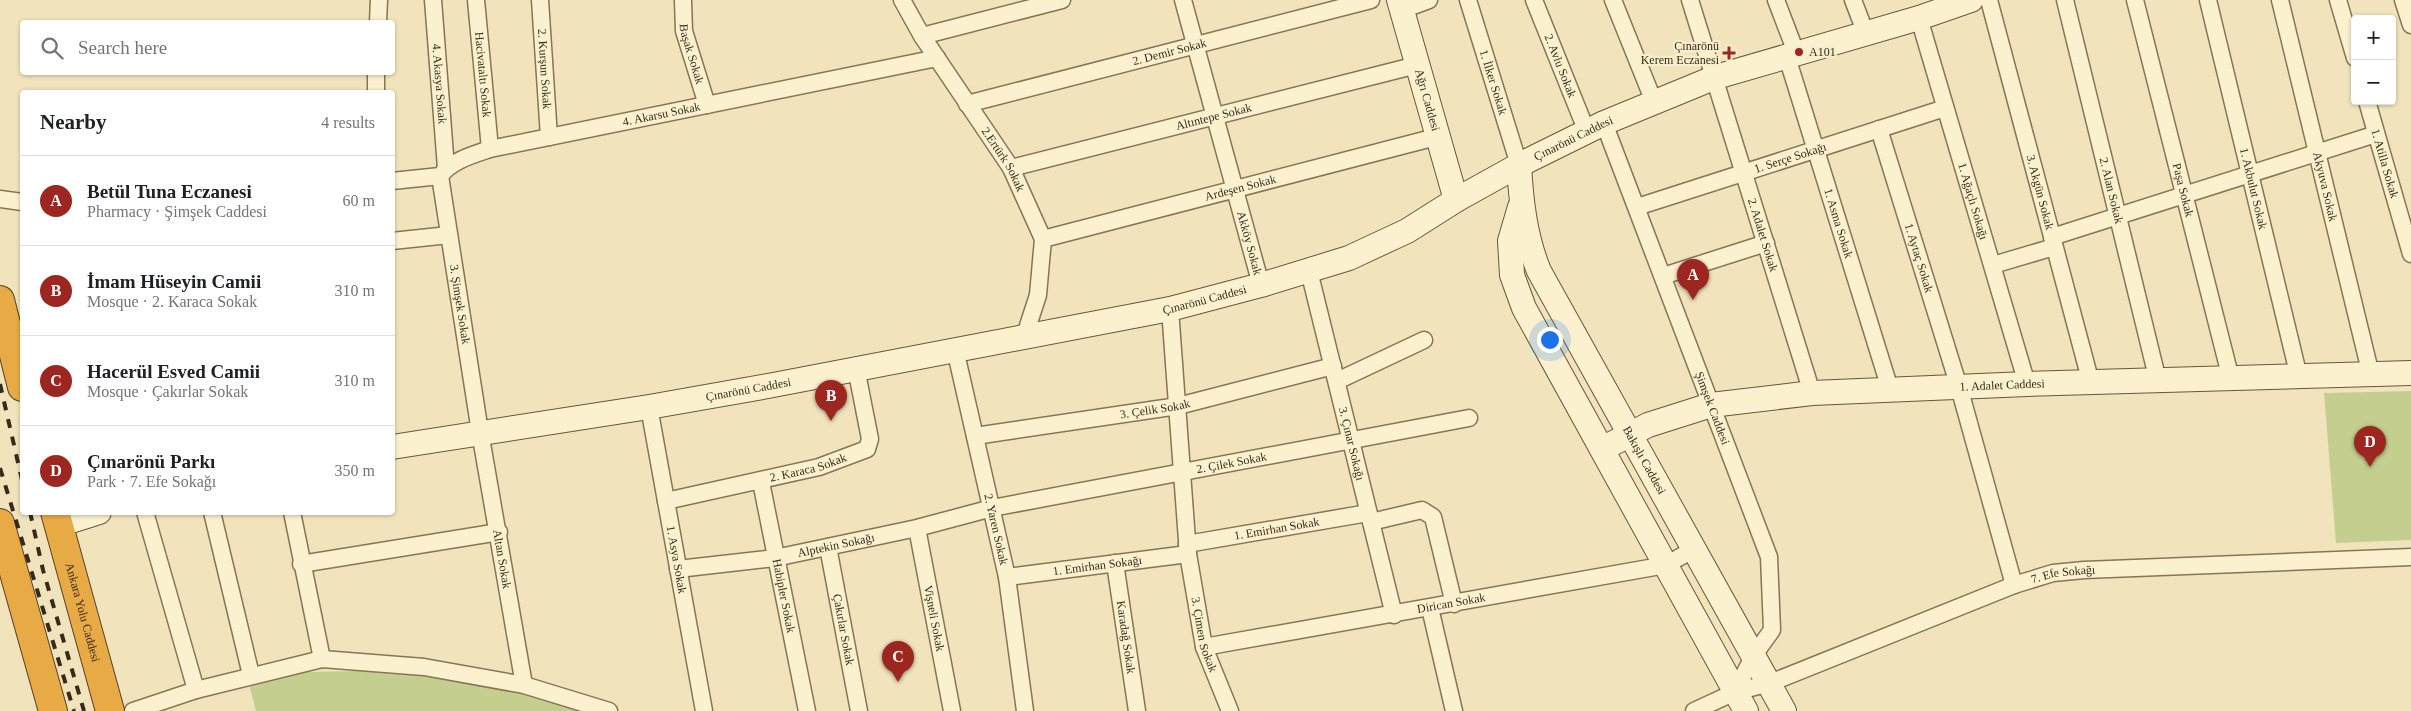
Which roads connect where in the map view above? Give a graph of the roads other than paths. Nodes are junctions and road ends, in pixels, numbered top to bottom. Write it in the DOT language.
graph roads {
  1 [pos="379,0"];
  2 [pos="433,0"];
  3 [pos="476,0"];
  4 [pos="540,0"];
  5 [pos="683,0"];
  6 [pos="695,0"];
  7 [pos="902,0"];
  8 [pos="1062,0"];
  9 [pos="1183,0"];
  10 [pos="1371,0"];
  11 [pos="1429,0"];
  12 [pos="1468,0"];
  13 [pos="1534,0"];
  14 [pos="1613,0"];
  15 [pos="1690,0"];
  16 [pos="1776,0"];
  17 [pos="1853,0"];
  18 [pos="1971,0"];
  19 [pos="1989,0"];
  20 [pos="2065,0"];
  21 [pos="2135,0"];
  22 [pos="2208,0"];
  23 [pos="2280,0"];
  24 [pos="2338,0"];
  25 [pos="2403,0"];
  26 [pos="1400,5"];
  27 [pos="1939,5"];
  28 [pos="1919,18"];
  29 [pos="378,20"];
  30 [pos="2411,25"];
  31 [pos="1866,34"];
  32 [pos="922,36"];
  33 [pos="2351,44"];
  34 [pos="1196,45"];
  35 [pos="1792,56"];
  36 [pos="937,58"];
  37 [pos="1416,65"];
  38 [pos="376,75"];
  39 [pos="1716,77"];
  40 [pos="376,90"];
  41 [pos="1654,102"];
  42 [pos="967,104"];
  43 [pos="707,105"];
  44 [pos="2368,105"];
  45 [pos="1945,108"];
  46 [pos="1215,116"];
  47 [pos="1596,127"];
  48 [pos="1879,129"];
  49 [pos="2376,134"];
  50 [pos="1436,137"];
  51 [pos="549,138"];
  52 [pos="490,149"];
  53 [pos="1815,149"];
  54 [pos="2317,153"];
  55 [pos="1519,165"];
  56 [pos="1011,168"];
  57 [pos="443,172"];
  58 [pos="1745,172"];
  59 [pos="2250,174"];
  60 [pos="395,180"];
  61 [pos="1235,190"];
  62 [pos="2184,195"];
  63 [pos="0,199"];
  64 [pos="1456,200"];
  65 [pos="20,202"];
  66 [pos="1521,203"];
  67 [pos="1637,207"];
  68 [pos="2118,216"];
  69 [pos="449,235"];
  70 [pos="1043,239"];
  71 [pos="395,241"];
  72 [pos="2053,242"];
  73 [pos="1766,243"];
  74 [pos="2411,254"];
  75 [pos="1993,265"];
  76 [pos="1309,271"];
  77 [pos="1663,276"];
  78 [pos="1261,285"];
  79 [pos="0,300"];
  80 [pos="1170,309"];
  81 [pos="1025,335"];
  82 [pos="1424,340"];
  83 [pos="955,349"];
  84 [pos="856,368"];
  85 [pos="1335,373"];
  86 [pos="2411,373"];
  87 [pos="2371,375"];
  88 [pos="2299,377"];
  89 [pos="2231,379"];
  90 [pos="20,380"];
  91 [pos="2158,382"];
  92 [pos="2027,384"];
  93 [pos="2091,384"];
  94 [pos="1959,386"];
  95 [pos="1890,388"];
  96 [pos="1812,393"];
  97 [pos="1711,405"];
  98 [pos="1178,406"];
  99 [pos="649,407"];
  100 [pos="1469,418"];
  101 [pos="480,432"];
  102 [pos="1630,434"];
  103 [pos="975,436"];
  104 [pos="1351,440"];
  105 [pos="395,446"];
  106 [pos="1602,449"];
  107 [pos="1182,471"];
  108 [pos="761,482"];
  109 [pos="666,501"];
  110 [pos="992,508"];
  111 [pos="81,515"];
  112 [pos="147,515"];
  113 [pos="213,515"];
  114 [pos="293,515"];
  115 [pos="1369,517"];
  116 [pos="56,519"];
  117 [pos="0,523"];
  118 [pos="917,528"];
  119 [pos="499,532"];
  120 [pos="828,547"];
  121 [pos="1187,549"];
  122 [pos="1694,549"];
  123 [pos="2411,557"];
  124 [pos="775,558"];
  125 [pos="301,564"];
  126 [pos="1115,564"];
  127 [pos="1666,565"];
  128 [pos="678,569"];
  129 [pos="1007,577"];
  130 [pos="2014,584"];
  131 [pos="1454,604"];
  132 [pos="1430,608"];
  133 [pos="1394,614"];
  134 [pos="1204,647"];
  135 [pos="1754,656"];
  136 [pos="322,659"];
  137 [pos="251,675"];
  138 [pos="1770,683"];
  139 [pos="524,686"];
  140 [pos="196,690"];
  141 [pos="1741,702"];
  142 [pos="53,711"];
  143 [pos="110,711"];
  144 [pos="133,711"];
  145 [pos="609,711"];
  146 [pos="704,711"];
  147 [pos="807,711"];
  148 [pos="859,711"];
  149 [pos="952,711"];
  150 [pos="1025,711"];
  151 [pos="1137,711"];
  152 [pos="1230,711"];
  153 [pos="1454,711"];
  154 [pos="1694,711"];
  155 [pos="1784,711"];
  1 -- 29 [label="street"];
  2 -- 57 [label="street, 4. Akasya Sokak"];
  3 -- 52 [label="street, Hacivataltı Sokak"];
  4 -- 51 [label="street, 2. Kurşun Sokak"];
  5 -- 6 [label="street"];
  5 -- 43 [label="street, Başak Sokak"];
  7 -- 32 [label="street, 2.Ertürk Sokak"];
  8 -- 32 [label="street"];
  9 -- 34 [label="street, Akköy Sokak"];
  10 -- 34 [label="street, 2. Demir Sokak"];
  11 -- 26 [label="street"];
  12 -- 55 [label="street, 1. İlker Sokak"];
  13 -- 47 [label="street, 2. Avlu Sokak"];
  14 -- 41 [label="street"];
  15 -- 39 [label="street, 2. Adalet Sokak"];
  16 -- 35 [label="street, 1. Asma Sokak"];
  17 -- 31 [label="street"];
  18 -- 27 [label="street, Çınarönü Caddesi"];
  19 -- 72 [label="street, 3. Akgün Sokak"];
  20 -- 68 [label="street, 2. Alan Sokak"];
  21 -- 62 [label="street, Paşa Sokak"];
  22 -- 59 [label="street, 1. Akbulut Sokak"];
  23 -- 54 [label="street, Akyuva Sokak"];
  24 -- 33 [label="street"];
  25 -- 30 [label="street"];
  26 -- 37 [label="street, Ağrı Caddesi"];
  27 -- 28 [label="street, Çınarönü Caddesi"];
  28 -- 31 [label="street, Çınarönü Caddesi"];
  28 -- 45 [label="street, 1. Ağaçlı Sokağı"];
  31 -- 35 [label="street, Çınarönü Caddesi"];
  32 -- 36 [label="street, 2.Ertürk Sokak"];
  34 -- 42 [label="street, 2. Demir Sokak"];
  34 -- 46 [label="street, Akköy Sokak"];
  35 -- 39 [label="street, Çınarönü Caddesi"];
  35 -- 53 [label="street, 1. Asma Sokak"];
  36 -- 42 [label="street, 2.Ertürk Sokak"];
  36 -- 43 [label="street, 4. Akarsu Sokak"];
  37 -- 46 [label="street, Altıntepe Sokak"];
  37 -- 50 [label="street, Ağrı Caddesi"];
  38 -- 40 [label="street"];
  39 -- 41 [label="street, Çınarönü Caddesi"];
  39 -- 58 [label="street, 2. Adalet Sokak"];
  41 -- 47 [label="street, Çınarönü Caddesi"];
  42 -- 56 [label="street, 2.Ertürk Sokak"];
  43 -- 51 [label="street, 4. Akarsu Sokak"];
  44 -- 49 [label="street, 1. Atilla Sokak"];
  45 -- 48 [label="street, 1. Serçe Sokağı"];
  45 -- 75 [label="street, 1. Ağaçlı Sokağı"];
  46 -- 56 [label="street, Altıntepe Sokak"];
  46 -- 61 [label="street, Akköy Sokak"];
  47 -- 55 [label="street, Çınarönü Caddesi"];
  47 -- 67 [label="street, Şimşek Caddesi"];
  48 -- 53 [label="street, 1. Serçe Sokağı"];
  48 -- 94 [label="street, 1. Aytaç Sokak"];
  49 -- 54 [label="street"];
  49 -- 74 [label="street, 1. Atilla Sokak"];
  50 -- 61 [label="street, Ardeşen Sokak"];
  50 -- 64 [label="street, Ağrı Caddesi"];
  51 -- 52 [label="street, 4. Akarsu Sokak"];
  52 -- 57 [label="street, 4. Akarsu Sokak"];
  53 -- 58 [label="street, 1. Serçe Sokağı"];
  53 -- 95 [label="street, 1. Asma Sokak"];
  54 -- 59 [label="street"];
  54 -- 87 [label="street, Akyuva Sokak"];
  55 -- 64 [label="street, Çınarönü Caddesi"];
  55 -- 66 [label="street, Bakışlı Caddesi"];
  56 -- 70 [label="street, 2.Ertürk Sokak"];
  57 -- 60 [label="street, 4. Akarsu Sokak"];
  57 -- 69 [label="street, 3. Şimşek Sokak"];
  58 -- 67 [label="street, 1. Serçe Sokağı"];
  58 -- 73 [label="street, 2. Adalet Sokak"];
  59 -- 62 [label="street"];
  59 -- 88 [label="street, 1. Akbulut Sokak"];
  61 -- 70 [label="street, Ardeşen Sokak"];
  61 -- 78 [label="street, Akköy Sokak"];
  62 -- 68 [label="street"];
  62 -- 89 [label="street, Paşa Sokak"];
  63 -- 65 [label="street"];
  64 -- 76 [label="street, Çınarönü Caddesi"];
  66 -- 102 [label="street, Bakışlı Caddesi"];
  66 -- 106 [label="street, Bakışlı Caddesi"];
  67 -- 77 [label="street, Şimşek Caddesi"];
  68 -- 72 [label="street"];
  68 -- 91 [label="street, 2. Alan Sokak"];
  69 -- 71 [label="street"];
  69 -- 101 [label="street, 3. Şimşek Sokak"];
  70 -- 81 [label="street, 2.Ertürk Sokak"];
  72 -- 75 [label="street"];
  72 -- 93 [label="street, 3. Akgün Sokak"];
  73 -- 77 [label="street"];
  73 -- 96 [label="street, 2. Adalet Sokak"];
  75 -- 92 [label="street, 1. Ağaçlı Sokağı"];
  76 -- 78 [label="street, Çınarönü Caddesi"];
  76 -- 85 [label="street, 3. Çınar Sokağı"];
  77 -- 97 [label="street, Şimşek Caddesi"];
  78 -- 80 [label="street, Çınarönü Caddesi"];
  79 -- 90 [label="highway"];
  80 -- 81 [label="street, Çınarönü Caddesi"];
  80 -- 98 [label="street, 3. Çimen Sokak"];
  81 -- 83 [label="street, Çınarönü Caddesi"];
  82 -- 85 [label="street, 3. Çelik Sokak"];
  83 -- 84 [label="street, Çınarönü Caddesi"];
  83 -- 103 [label="street, 2. Yaren Sokak"];
  84 -- 99 [label="street, Çınarönü Caddesi"];
  84 -- 108 [label="street, 2. Karaca Sokak"];
  85 -- 98 [label="street, 3. Çelik Sokak"];
  85 -- 104 [label="street, 3. Çınar Sokağı"];
  86 -- 87 [label="street, 1. Adalet Caddesi"];
  87 -- 88 [label="street, 1. Adalet Caddesi"];
  88 -- 89 [label="street, 1. Adalet Caddesi"];
  89 -- 91 [label="street, 1. Adalet Caddesi"];
  91 -- 93 [label="street, 1. Adalet Caddesi"];
  92 -- 93 [label="street, 1. Adalet Caddesi"];
  92 -- 94 [label="street, 1. Adalet Caddesi"];
  94 -- 95 [label="street, 1. Adalet Caddesi"];
  94 -- 130 [label="street, 1. Aytaç Sokak"];
  95 -- 96 [label="street, 1. Adalet Caddesi"];
  96 -- 97 [label="street, 1. Adalet Caddesi"];
  97 -- 102 [label="street, 1. Adalet Caddesi"];
  97 -- 135 [label="street, Şimşek Caddesi"];
  98 -- 103 [label="street, 3. Çelik Sokak"];
  98 -- 107 [label="street, 3. Çimen Sokak"];
  99 -- 101 [label="street, Çınarönü Caddesi"];
  99 -- 109 [label="street, 1. Asya Sokak"];
  100 -- 104 [label="street, 2. Çilek Sokak"];
  101 -- 105 [label="street, Çınarönü Caddesi"];
  101 -- 119 [label="street, Altan Sokak"];
  102 -- 106 [label="street, 1. Adalet Caddesi"];
  102 -- 122 [label="street, Bakışlı Caddesi"];
  103 -- 110 [label="street, 2. Yaren Sokak"];
  104 -- 107 [label="street, 2. Çilek Sokak"];
  104 -- 115 [label="street, 3. Çınar Sokağı"];
  106 -- 127 [label="street, Bakışlı Caddesi"];
  107 -- 110 [label="street, 2. Çilek Sokak"];
  107 -- 121 [label="street, 3. Çimen Sokak"];
  108 -- 109 [label="street, 2. Karaca Sokak"];
  108 -- 124 [label="street, Habipler Sokak"];
  109 -- 128 [label="street, 1. Asya Sokak"];
  110 -- 118 [label="street, Alptekin Sokağı"];
  110 -- 129 [label="street, 2. Yaren Sokak"];
  111 -- 116 [label="street"];
  112 -- 140 [label="street"];
  113 -- 137 [label="street"];
  114 -- 125 [label="street"];
  115 -- 121 [label="street, 1. Emirhan Sokak"];
  115 -- 131 [label="street, 1. Emirhan Sokak"];
  115 -- 133 [label="street, 3. Çınar Sokağı"];
  116 -- 143 [label="highway, Ankara Yolu Caddesi"];
  117 -- 142 [label="highway"];
  118 -- 120 [label="street, Alptekin Sokağı"];
  118 -- 149 [label="street, Vişneli Sokak"];
  119 -- 125 [label="street"];
  119 -- 139 [label="street, Altan Sokak"];
  120 -- 124 [label="street, Alptekin Sokağı"];
  120 -- 148 [label="street, Çakırlar Sokak"];
  121 -- 126 [label="street, 1. Emirhan Sokağı"];
  121 -- 134 [label="street, 3. Çimen Sokak"];
  122 -- 127 [label="street, Dirican Sokak"];
  122 -- 135 [label="street, Bakışlı Caddesi"];
  123 -- 130 [label="street, 7. Efe Sokağı"];
  124 -- 128 [label="street, Alptekin Sokağı"];
  124 -- 147 [label="street, Habipler Sokak"];
  125 -- 136 [label="street"];
  126 -- 129 [label="street, 1. Emirhan Sokağı"];
  126 -- 151 [label="street, Karadağ Sokak"];
  127 -- 131 [label="street, Dirican Sokak"];
  127 -- 141 [label="street, Bakışlı Caddesi"];
  128 -- 146 [label="street, 1. Asya Sokak"];
  129 -- 150 [label="street, 2. Yaren Sokak"];
  130 -- 138 [label="street, 7. Efe Sokağı"];
  131 -- 132 [label="street, Dirican Sokak"];
  132 -- 133 [label="street, Dirican Sokak"];
  132 -- 153 [label="street"];
  133 -- 134 [label="street, Dirican Sokak"];
  134 -- 152 [label="street, 3. Çimen Sokak"];
  135 -- 138 [label="street, Bakışlı Caddesi"];
  135 -- 141 [label="street, Şimşek Caddesi"];
  136 -- 137 [label="street"];
  136 -- 139 [label="street"];
  137 -- 140 [label="street"];
  138 -- 141 [label="street, 7. Efe Sokağı"];
  138 -- 155 [label="street, Bakışlı Caddesi"];
  139 -- 145 [label="street"];
  140 -- 144 [label="street"];
  141 -- 154 [label="street, 7. Efe Sokağı"];
}
